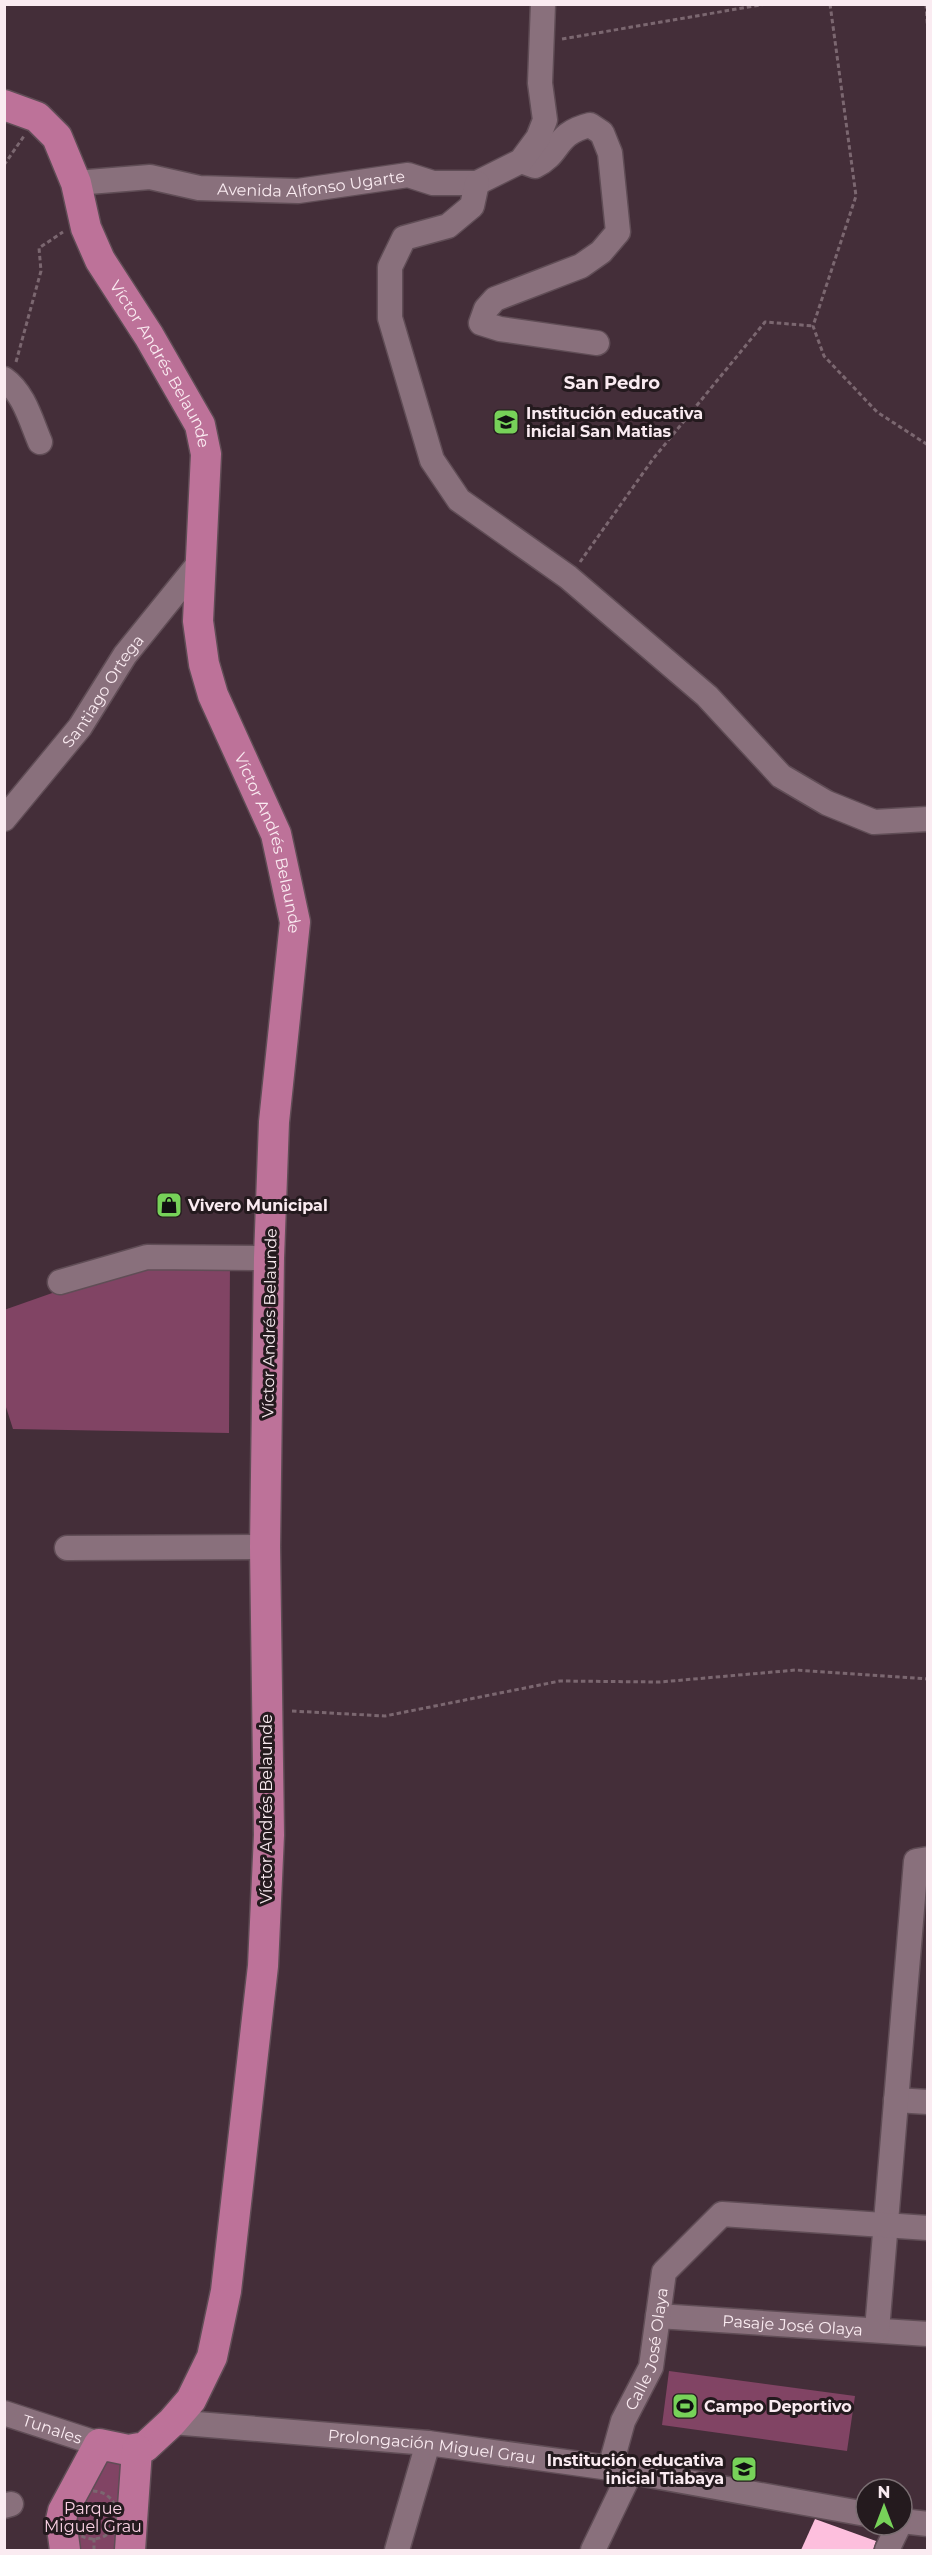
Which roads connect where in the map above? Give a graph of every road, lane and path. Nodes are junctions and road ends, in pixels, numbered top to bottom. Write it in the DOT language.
graph roads {
  1 [pos="543,4"];
  2 [pos="766,4"];
  3 [pos="830,4"];
  4 [pos="926,4"];
  5 [pos="927,36"];
  6 [pos="542,41"];
  7 [pos="4,105"];
  8 [pos="37,117"];
  9 [pos="521,161"];
  10 [pos="4,165"];
  11 [pos="76,183"];
  12 [pos="477,183"];
  13 [pos="86,228"];
  14 [pos="813,326"];
  15 [pos="597,343"];
  16 [pos="8,381"];
  17 [pos="40,442"];
  18 [pos="927,445"];
  19 [pos="201,561"];
  20 [pos="568,577"];
  21 [pos="4,819"];
  22 [pos="927,819"];
  23 [pos="269,1257"];
  24 [pos="60,1282"];
  25 [pos="265,1546"];
  26 [pos="67,1548"];
  27 [pos="927,1679"];
  28 [pos="266,1710"];
  29 [pos="927,1859"];
  30 [pos="896,2100"];
  31 [pos="927,2102"];
  32 [pos="886,2225"];
  33 [pos="927,2228"];
  34 [pos="658,2316"];
  35 [pos="877,2330"];
  36 [pos="927,2334"];
  37 [pos="4,2413"];
  38 [pos="172,2422"];
  39 [pos="428,2443"];
  40 [pos="99,2444"];
  41 [pos="137,2450"];
  42 [pos="621,2469"];
  43 [pos="854,2512"];
  44 [pos="94,2538"];
  45 [pos="65,2550"];
  46 [pos="94,2550"];
  47 [pos="130,2550"];
  48 [pos="397,2550"];
  49 [pos="593,2550"];
  1 -- 6 [label="street, Avenida Alfonso Ugarte"];
  2 -- 6 [label="path"];
  3 -- 14 [label="path"];
  4 -- 5 [label="path"];
  6 -- 9 [label="street, Avenida Alfonso Ugarte"];
  7 -- 8 [label="main road, Víctor Andrés Belaunde"];
  8 -- 10 [label="path"];
  8 -- 11 [label="main road, Víctor Andrés Belaunde"];
  9 -- 12 [label="street, Avenida Alfonso Ugarte"];
  9 -- 15 [label="street"];
  11 -- 12 [label="street, Avenida Alfonso Ugarte"];
  11 -- 13 [label="main road, Víctor Andrés Belaunde"];
  12 -- 20 [label="street"];
  13 -- 16 [label="path"];
  13 -- 19 [label="main road, Víctor Andrés Belaunde"];
  14 -- 18 [label="path"];
  14 -- 20 [label="path"];
  16 -- 17 [label="street"];
  19 -- 21 [label="street, Santiago Ortega"];
  19 -- 23 [label="main road, Víctor Andrés Belaunde"];
  20 -- 22 [label="street"];
  23 -- 24 [label="street"];
  23 -- 25 [label="main road, Víctor Andrés Belaunde"];
  25 -- 26 [label="street"];
  25 -- 28 [label="main road, Víctor Andrés Belaunde"];
  27 -- 28 [label="path"];
  28 -- 38 [label="main road, Víctor Andrés Belaunde"];
  29 -- 30 [label="street"];
  30 -- 31 [label="street"];
  30 -- 32 [label="street"];
  32 -- 33 [label="street"];
  32 -- 34 [label="street, Calle José Olaya"];
  32 -- 35 [label="street"];
  34 -- 35 [label="street, Pasaje José Olaya"];
  34 -- 42 [label="street, Calle José Olaya"];
  35 -- 36 [label="street, Pasaje José Olaya"];
  37 -- 40 [label="street, Tunales"];
  38 -- 39 [label="street, Prolongación Miguel Grau"];
  38 -- 41 [label="main road, Víctor Andrés Belaunde"];
  39 -- 42 [label="street, Prolongación Miguel Grau"];
  39 -- 48 [label="street"];
  40 -- 41 [label="main road"];
  40 -- 45 [label="main road"];
  41 -- 47 [label="main road"];
  42 -- 43 [label="street, Prolongación Miguel Grau"];
  42 -- 49 [label="street, Calle José Olaya"];
  44 -- 44 [label="path"];
  44 -- 46 [label="path"];
}
